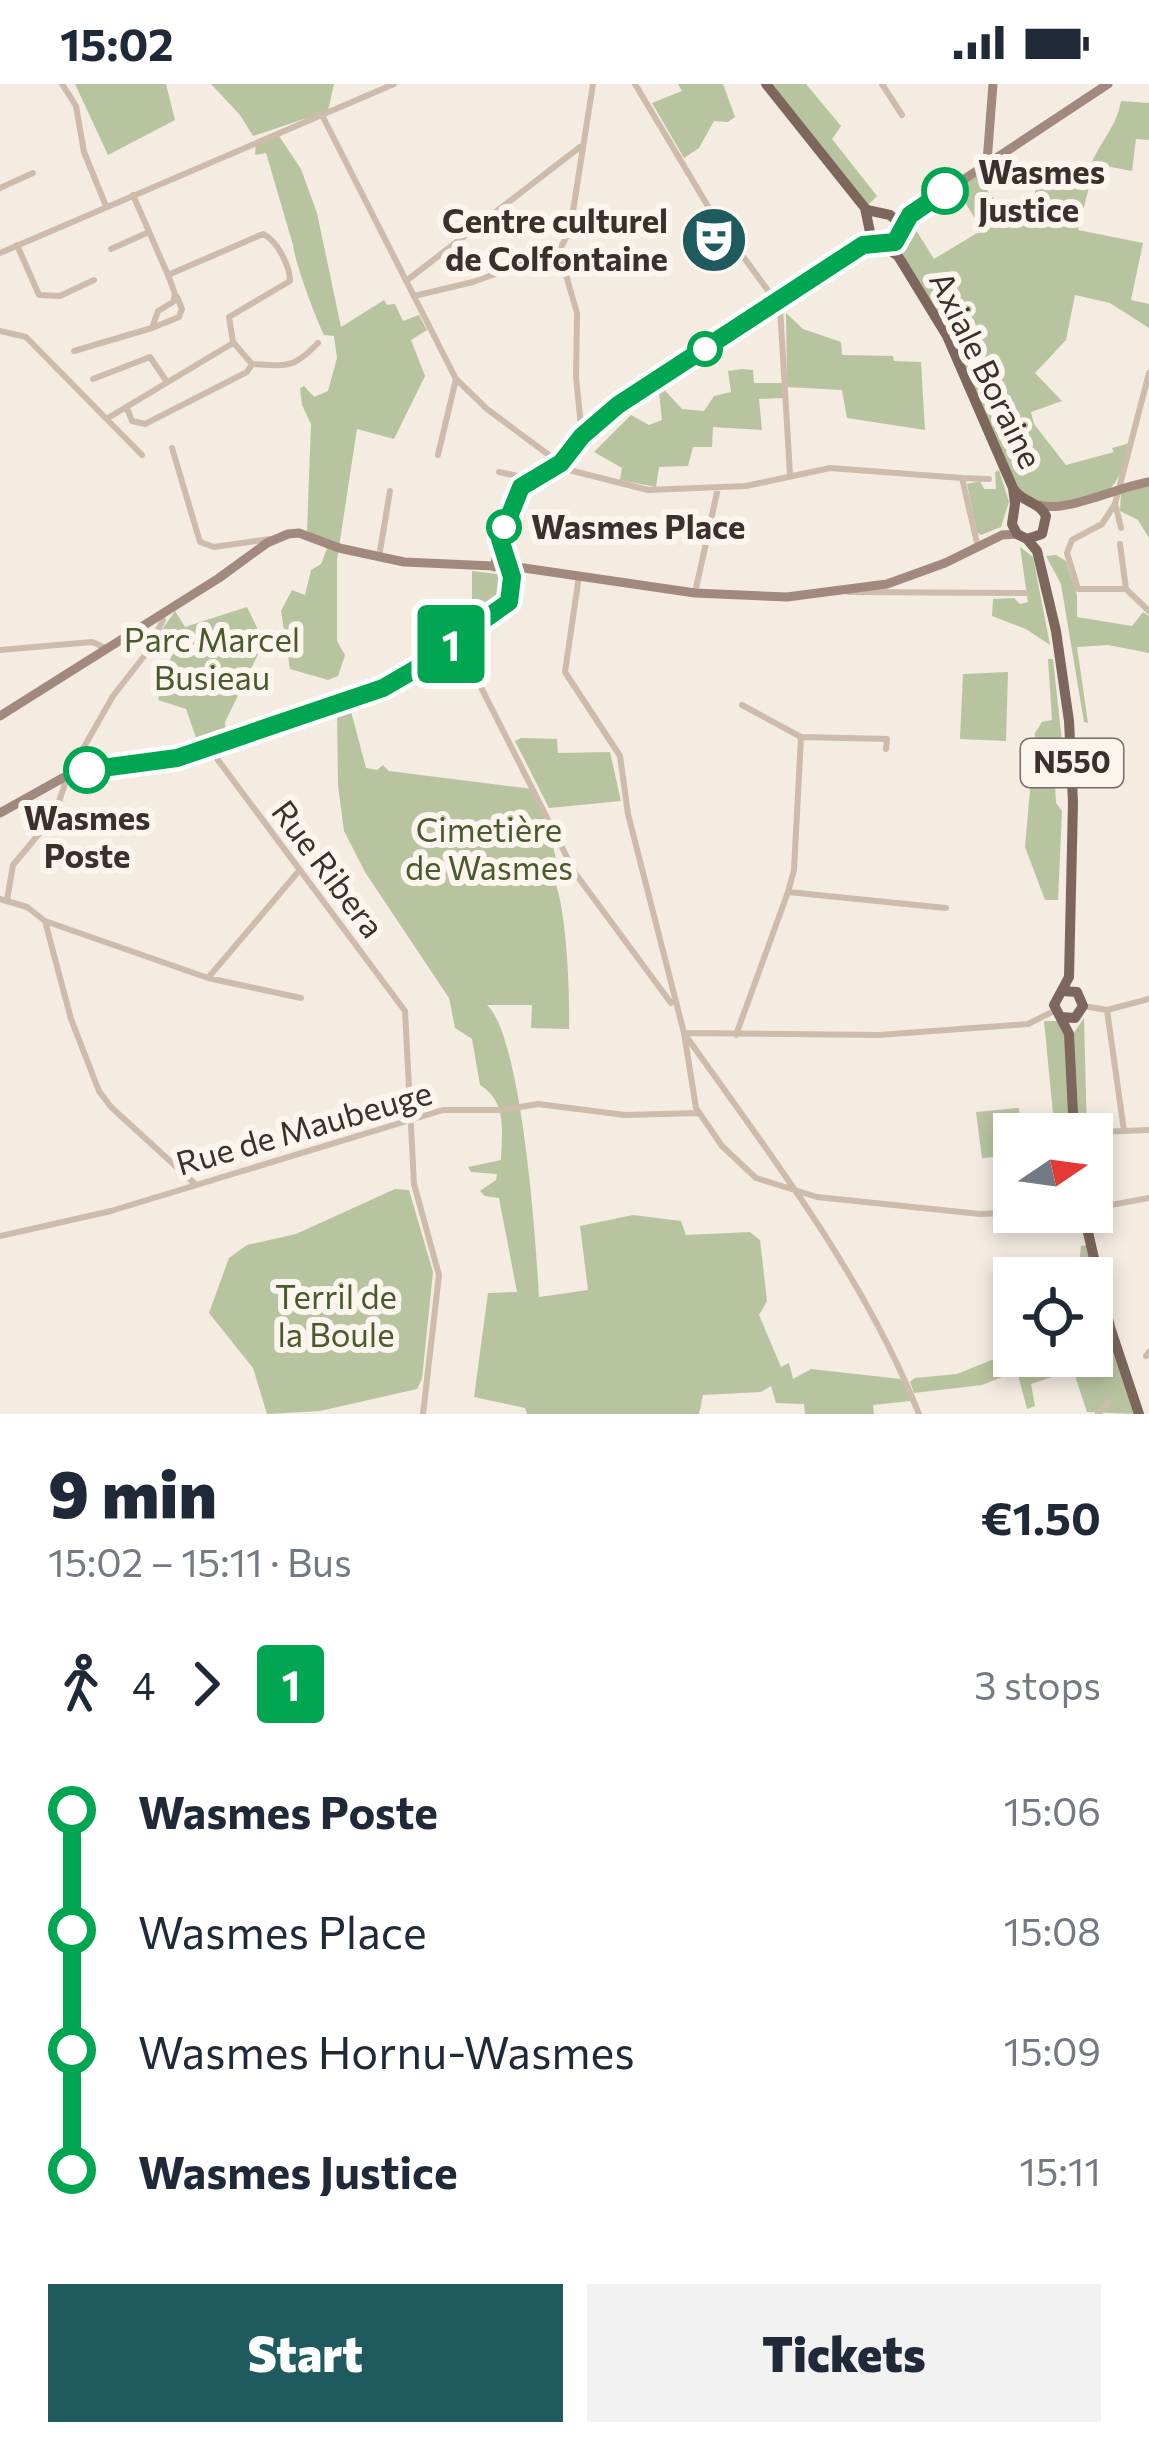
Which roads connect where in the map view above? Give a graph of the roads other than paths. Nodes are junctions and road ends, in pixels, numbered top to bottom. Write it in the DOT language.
graph roads {
  1 [pos="62,84"];
  2 [pos="394,84"];
  3 [pos="593,84"];
  4 [pos="634,84"];
  5 [pos="766,84"];
  6 [pos="882,84"];
  7 [pos="993,84"];
  8 [pos="1108,84"];
  9 [pos="322,115"];
  10 [pos="902,115"];
  11 [pos="583,145"];
  12 [pos="992,160"];
  13 [pos="33,173"];
  14 [pos="0,188"];
  15 [pos="133,195"];
  16 [pos="106,206"];
  17 [pos="865,208"];
  18 [pos="910,215"];
  19 [pos="888,216"];
  20 [pos="149,232"];
  21 [pos="899,235"];
  22 [pos="873,239"];
  23 [pos="16,245"];
  24 [pos="111,249"];
  25 [pos="559,251"];
  26 [pos="0,253"];
  27 [pos="898,256"];
  28 [pos="168,274"];
  29 [pos="94,280"];
  30 [pos="406,281"];
  31 [pos="175,294"];
  32 [pos="414,296"];
  33 [pos="776,302"];
  34 [pos="152,328"];
  35 [pos="0,331"];
  36 [pos="233,343"];
  37 [pos="318,343"];
  38 [pos="74,351"];
  39 [pos="252,364"];
  40 [pos="1149,373"];
  41 [pos="93,379"];
  42 [pos="456,380"];
  43 [pos="167,382"];
  44 [pos="127,408"];
  45 [pos="108,418"];
  46 [pos="582,436"];
  47 [pos="172,448"];
  48 [pos="142,455"];
  49 [pos="438,455"];
  50 [pos="561,463"];
  51 [pos="790,475"];
  52 [pos="962,478"];
  53 [pos="989,479"];
  54 [pos="1149,482"];
  55 [pos="1120,487"];
  56 [pos="718,488"];
  57 [pos="1013,488"];
  58 [pos="390,491"];
  59 [pos="1034,504"];
  60 [pos="1115,504"];
  61 [pos="1060,508"];
  62 [pos="1013,515"];
  63 [pos="1120,528"];
  64 [pos="1044,530"];
  65 [pos="1002,535"];
  66 [pos="1022,537"];
  67 [pos="275,538"];
  68 [pos="500,539"];
  69 [pos="1120,544"];
  70 [pos="978,547"];
  71 [pos="1037,551"];
  72 [pos="380,557"];
  73 [pos="494,567"];
  74 [pos="514,570"];
  75 [pos="579,576"];
  76 [pos="1126,589"];
  77 [pos="846,592"];
  78 [pos="695,593"];
  79 [pos="1025,593"];
  80 [pos="1149,611"];
  81 [pos="162,615"];
  82 [pos="457,640"];
  83 [pos="0,650"];
  84 [pos="108,650"];
  85 [pos="742,705"];
  86 [pos="0,716"];
  87 [pos="800,739"];
  88 [pos="208,748"];
  89 [pos="886,749"];
  90 [pos="68,775"];
  91 [pos="0,813"];
  92 [pos="298,872"];
  93 [pos="788,892"];
  94 [pos="3,899"];
  95 [pos="946,908"];
  96 [pos="45,921"];
  97 [pos="1069,977"];
  98 [pos="208,978"];
  99 [pos="1062,991"];
  100 [pos="1077,992"];
  101 [pos="301,998"];
  102 [pos="1149,999"];
  103 [pos="674,1005"];
  104 [pos="1107,1010"];
  105 [pos="1069,1013"];
  106 [pos="684,1034"];
  107 [pos="736,1035"];
  108 [pos="698,1113"];
  109 [pos="1073,1113"];
  110 [pos="410,1118"];
  111 [pos="1149,1130"];
  112 [pos="1113,1131"];
  113 [pos="1124,1131"];
  114 [pos="196,1184"];
  115 [pos="797,1192"];
  116 [pos="1149,1198"];
  117 [pos="1113,1201"];
  118 [pos="993,1214"];
  119 [pos="1088,1233"];
  120 [pos="0,1236"];
  121 [pos="1108,1402"];
  122 [pos="423,1414"];
  123 [pos="919,1414"];
  124 [pos="1098,1414"];
  125 [pos="1139,1414"];
  1 -- 16 [label="street"];
  2 -- 9 [label="street"];
  3 -- 11 [label="street"];
  4 -- 33 [label="street"];
  5 -- 17 [label="main road"];
  6 -- 10 [label="street"];
  7 -- 12 [label="street"];
  8 -- 12 [label="street"];
  9 -- 15 [label="street"];
  9 -- 30 [label="street"];
  11 -- 25 [label="street"];
  11 -- 30 [label="street"];
  12 -- 18 [label="street"];
  13 -- 14 [label="street"];
  15 -- 16 [label="street"];
  15 -- 20 [label="street"];
  16 -- 23 [label="street"];
  17 -- 19 [label="main road"];
  17 -- 22 [label="main road"];
  18 -- 19 [label="street"];
  18 -- 21 [label="street"];
  19 -- 21 [label="main road"];
  19 -- 22 [label="main road"];
  20 -- 24 [label="street"];
  20 -- 28 [label="street"];
  21 -- 22 [label="main road, Axiale Boraine"];
  21 -- 27 [label="main road"];
  22 -- 27 [label="main road, N550"];
  22 -- 33 [label="street"];
  23 -- 26 [label="street"];
  23 -- 29 [label="street"];
  25 -- 32 [label="street"];
  25 -- 46 [label="street"];
  27 -- 57 [label="main road, Axiale Boraine / N550"];
  28 -- 31 [label="street"];
  28 -- 36 [label="street"];
  30 -- 32 [label="street"];
  31 -- 34 [label="street"];
  31 -- 34 [label="street"];
  32 -- 42 [label="street"];
  33 -- 46 [label="street"];
  33 -- 51 [label="street"];
  34 -- 38 [label="street"];
  35 -- 45 [label="street"];
  36 -- 39 [label="street"];
  36 -- 43 [label="street"];
  37 -- 39 [label="street"];
  39 -- 44 [label="street"];
  40 -- 55 [label="street"];
  41 -- 43 [label="street"];
  42 -- 49 [label="street"];
  42 -- 50 [label="street"];
  43 -- 44 [label="street"];
  44 -- 45 [label="street"];
  45 -- 48 [label="street"];
  46 -- 50 [label="street"];
  47 -- 67 [label="street"];
  50 -- 56 [label="street"];
  50 -- 68 [label="street"];
  51 -- 52 [label="street"];
  51 -- 56 [label="street"];
  52 -- 53 [label="street"];
  52 -- 70 [label="street"];
  54 -- 55 [label="street"];
  55 -- 60 [label="street"];
  55 -- 61 [label="street"];
  56 -- 78 [label="street"];
  57 -- 59 [label="main road, Axiale Boraine / N550"];
  57 -- 62 [label="main road, N550"];
  58 -- 72 [label="street"];
  59 -- 61 [label="street"];
  59 -- 62 [label="main road, Axiale Boraine"];
  59 -- 64 [label="main road, Axiale Boraine / N550"];
  60 -- 63 [label="street"];
  60 -- 76 [label="street"];
  61 -- 64 [label="street"];
  62 -- 65 [label="street"];
  62 -- 66 [label="main road, Axiale Boraine / N550"];
  64 -- 66 [label="main road"];
  64 -- 71 [label="main road, Axiale Boraine / N550"];
  65 -- 66 [label="street"];
  65 -- 70 [label="street"];
  66 -- 71 [label="main road, Axiale Boraine / N550"];
  67 -- 72 [label="street"];
  67 -- 81 [label="street"];
  68 -- 73 [label="street"];
  68 -- 74 [label="street"];
  69 -- 76 [label="street"];
  70 -- 77 [label="street"];
  71 -- 97 [label="main road, Axiale Boraine / N550"];
  72 -- 73 [label="street"];
  73 -- 74 [label="street"];
  74 -- 75 [label="street"];
  74 -- 82 [label="street"];
  75 -- 78 [label="street"];
  75 -- 103 [label="street"];
  76 -- 80 [label="street"];
  77 -- 78 [label="street"];
  77 -- 79 [label="street"];
  81 -- 84 [label="street"];
  81 -- 90 [label="street"];
  82 -- 88 [label="street"];
  82 -- 103 [label="street"];
  83 -- 84 [label="street"];
  84 -- 86 [label="street"];
  85 -- 87 [label="street"];
  87 -- 89 [label="street"];
  87 -- 93 [label="street"];
  88 -- 90 [label="street"];
  88 -- 92 [label="street, Rue Ribera"];
  90 -- 91 [label="street"];
  90 -- 94 [label="street"];
  92 -- 98 [label="street"];
  92 -- 110 [label="street, Rue Ribera"];
  93 -- 95 [label="street"];
  93 -- 107 [label="street"];
  94 -- 96 [label="street"];
  96 -- 98 [label="street"];
  96 -- 114 [label="street"];
  97 -- 99 [label="main road, N550"];
  97 -- 100 [label="main road, N550"];
  98 -- 101 [label="street"];
  99 -- 100 [label="main road"];
  99 -- 105 [label="main road, N550"];
  100 -- 105 [label="main road, N550"];
  102 -- 104 [label="street"];
  103 -- 106 [label="street"];
  104 -- 105 [label="street"];
  104 -- 113 [label="street"];
  105 -- 107 [label="street"];
  105 -- 109 [label="main road, N550"];
  106 -- 107 [label="street"];
  106 -- 108 [label="street"];
  106 -- 115 [label="street"];
  108 -- 110 [label="street, Rue de Maubeuge"];
  108 -- 115 [label="street"];
  110 -- 114 [label="street, Rue de Maubeuge"];
  110 -- 122 [label="street"];
  111 -- 113 [label="street"];
  112 -- 113 [label="street"];
  114 -- 120 [label="street, Rue de Maubeuge"];
  115 -- 118 [label="street"];
  115 -- 123 [label="street"];
  116 -- 117 [label="street"];
  119 -- 125 [label="main road"];
  121 -- 124 [label="street"];
}
